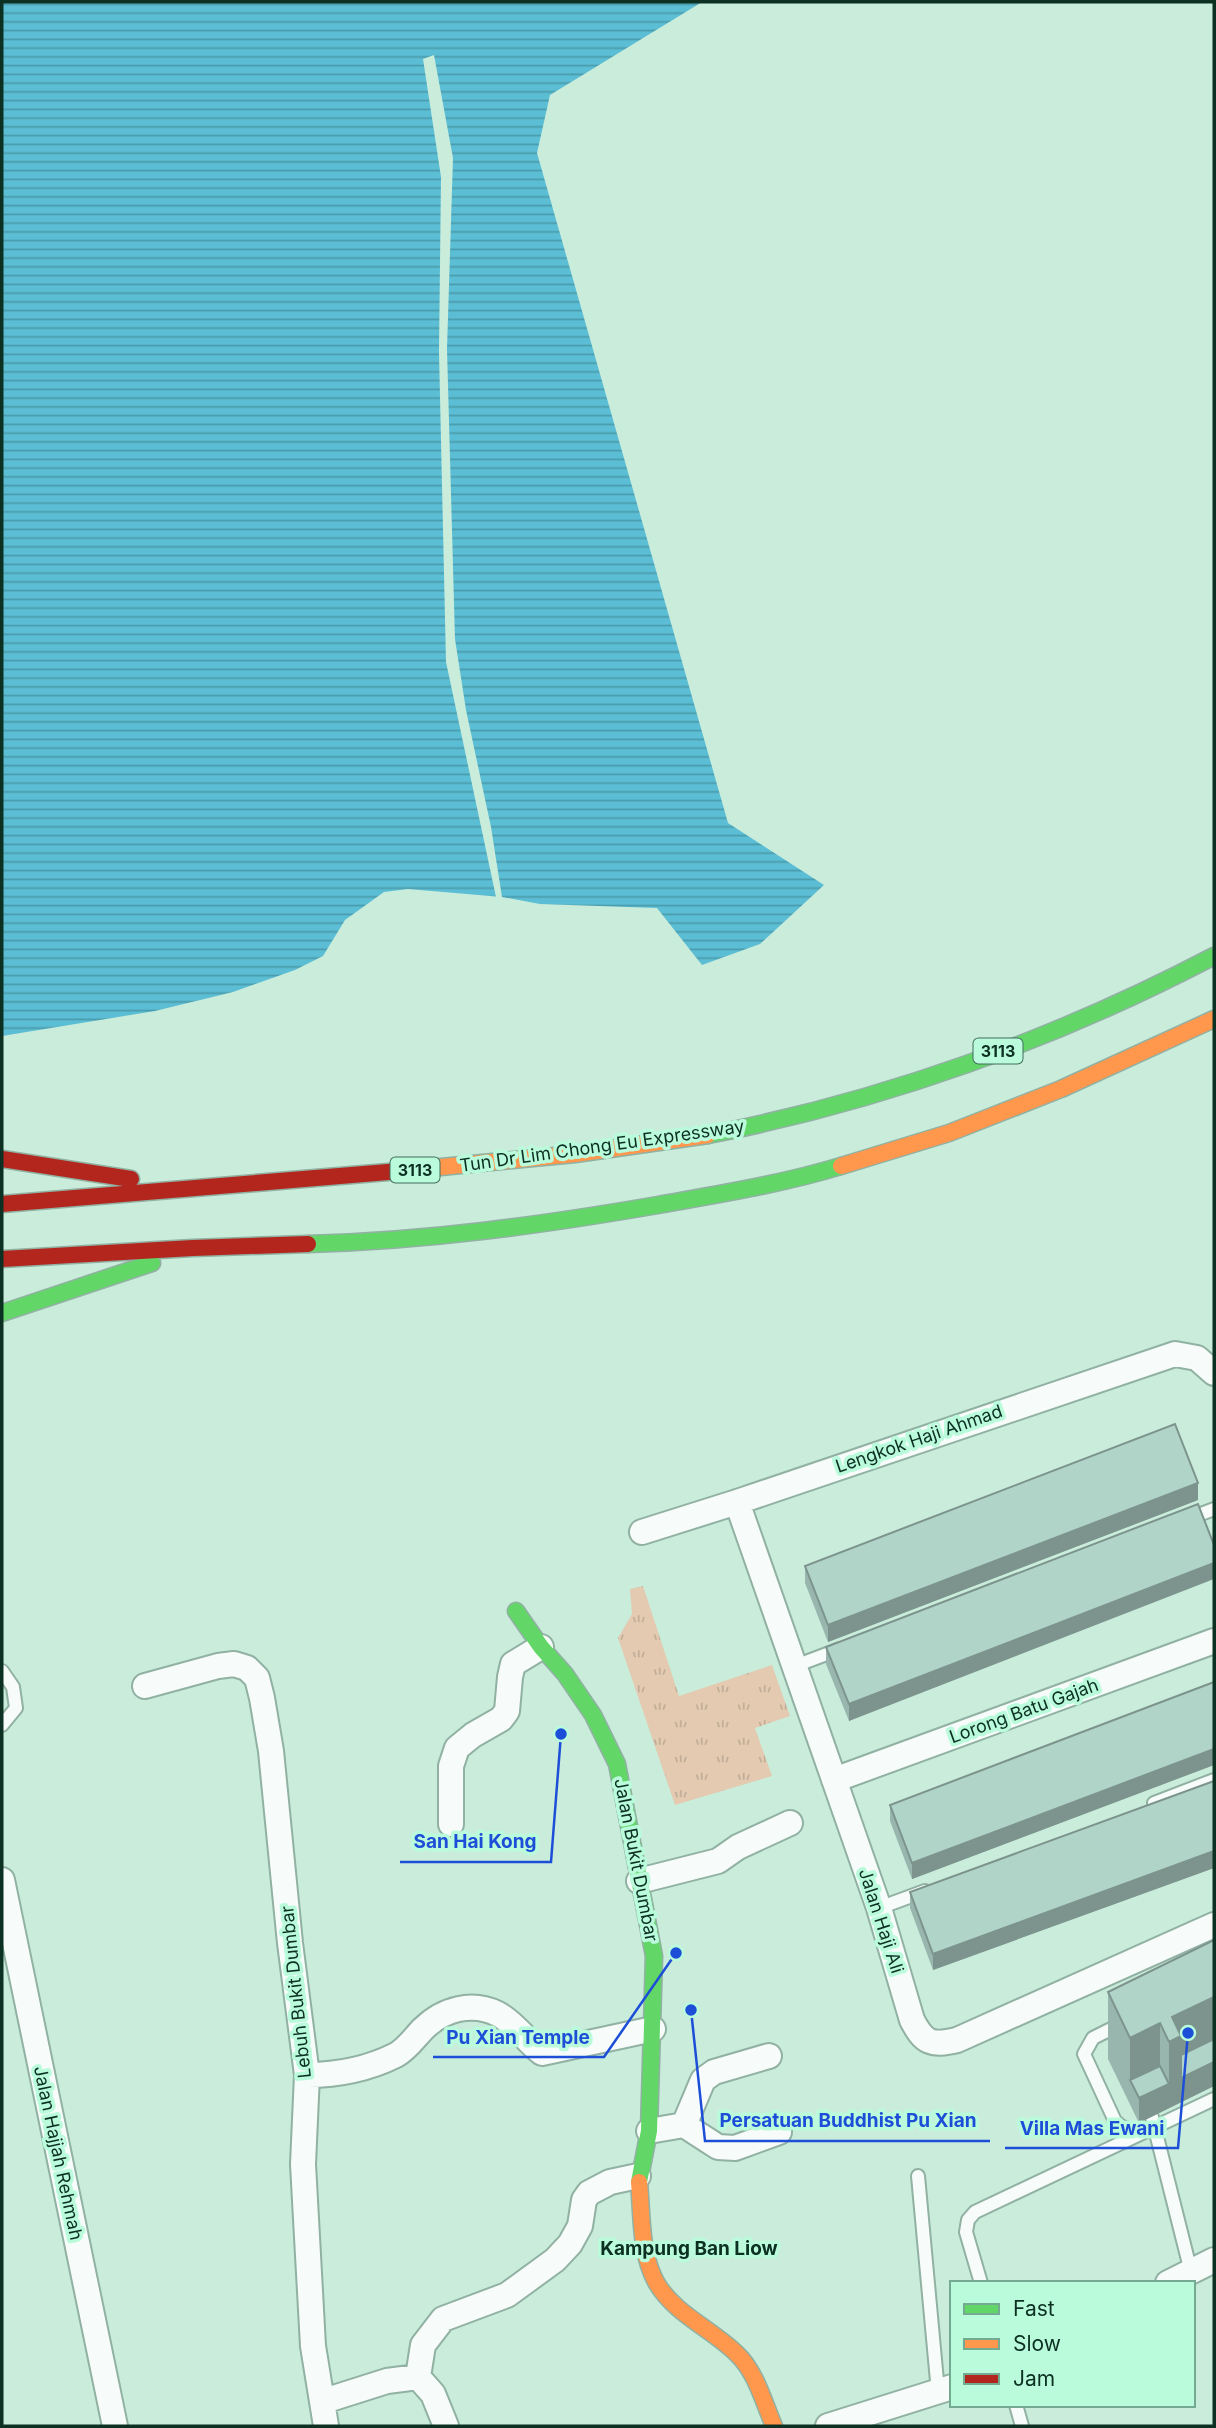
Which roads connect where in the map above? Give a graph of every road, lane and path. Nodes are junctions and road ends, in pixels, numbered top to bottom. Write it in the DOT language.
graph roads {
  1 [pos="1214,956"];
  2 [pos="1214,1019"];
  3 [pos="2,1159"];
  4 [pos="192,1189"];
  5 [pos="2,1204"];
  6 [pos="193,1248"];
  7 [pos="2,1259"];
  8 [pos="2,1313"];
  9 [pos="1206,1366"];
  10 [pos="737,1502"];
  11 [pos="1214,1509"];
  12 [pos="1175,1524"];
  13 [pos="642,1532"];
  14 [pos="516,1611"];
  15 [pos="1214,1641"];
  16 [pos="847,1646"];
  17 [pos="541,1647"];
  18 [pos="795,1666"];
  19 [pos="2,1671"];
  20 [pos="145,1686"];
  21 [pos="2,1725"];
  22 [pos="834,1780"];
  23 [pos="1214,1780"];
  24 [pos="1137,1809"];
  25 [pos="790,1823"];
  26 [pos="451,1824"];
  27 [pos="2,1880"];
  28 [pos="639,1881"];
  29 [pos="944,1883"];
  30 [pos="879,1908"];
  31 [pos="1214,1925"];
  32 [pos="1129,2020"];
  33 [pos="653,2029"];
  34 [pos="769,2056"];
  35 [pos="307,2075"];
  36 [pos="1214,2099"];
  37 [pos="684,2125"];
  38 [pos="1149,2126"];
  39 [pos="649,2132"];
  40 [pos="779,2132"];
  41 [pos="638,2176"];
  42 [pos="918,2176"];
  43 [pos="1214,2260"];
  44 [pos="1180,2277"];
  45 [pos="980,2281"];
  46 [pos="418,2377"];
  47 [pos="945,2389"];
  48 [pos="324,2401"];
  49 [pos="1017,2407"];
  50 [pos="115,2426"];
  51 [pos="326,2426"];
  52 [pos="446,2426"];
  53 [pos="774,2426"];
  54 [pos="828,2426"];
  55 [pos="1022,2426"];
  1 -- 4 [label="main road, Tun Dr Lim Chong Eu Expressway / 3113"];
  2 -- 6 [label="main road"];
  3 -- 4 [label="main road"];
  4 -- 5 [label="main road, Tun Dr Lim Chong Eu Expressway / 3113"];
  6 -- 7 [label="main road"];
  6 -- 8 [label="main road"];
  9 -- 10 [label="street, Lengkok Haji Ahmad"];
  10 -- 13 [label="street, Lengkok Haji Ahmad"];
  10 -- 18 [label="street, Jalan Haji Ali"];
  11 -- 12 [label="lane"];
  14 -- 17 [label="main road, Jalan Bukit Dumbar"];
  15 -- 22 [label="street, Lorong Batu Gajah"];
  16 -- 18 [label="lane"];
  17 -- 26 [label="street"];
  17 -- 28 [label="main road, Jalan Bukit Dumbar"];
  18 -- 22 [label="street, Jalan Haji Ali"];
  19 -- 21 [label="lane"];
  20 -- 35 [label="street, Lebuh Bukit Dumbar"];
  22 -- 30 [label="street, Jalan Haji Ali"];
  23 -- 24 [label="lane"];
  25 -- 28 [label="street"];
  27 -- 50 [label="street, Jalan Hajjah Rehmah"];
  28 -- 33 [label="main road, Jalan Bukit Dumbar"];
  29 -- 30 [label="lane"];
  30 -- 31 [label="street, Jalan Haji Ali"];
  32 -- 38 [label="lane"];
  33 -- 35 [label="street"];
  33 -- 39 [label="main road, Jalan Bukit Dumbar"];
  34 -- 37 [label="street"];
  35 -- 48 [label="street, Lebuh Bukit Dumbar"];
  36 -- 38 [label="lane"];
  37 -- 39 [label="street"];
  37 -- 40 [label="street"];
  38 -- 44 [label="lane"];
  38 -- 45 [label="lane"];
  39 -- 41 [label="main road, Jalan Bukit Dumbar"];
  41 -- 46 [label="street"];
  41 -- 53 [label="main road, Jalan Bukit Dumbar"];
  42 -- 47 [label="lane"];
  43 -- 44 [label="street"];
  46 -- 48 [label="street"];
  46 -- 52 [label="street"];
  47 -- 54 [label="street"];
  48 -- 51 [label="street, Lebuh Bukit Dumbar"];
  49 -- 55 [label="lane"];
}
